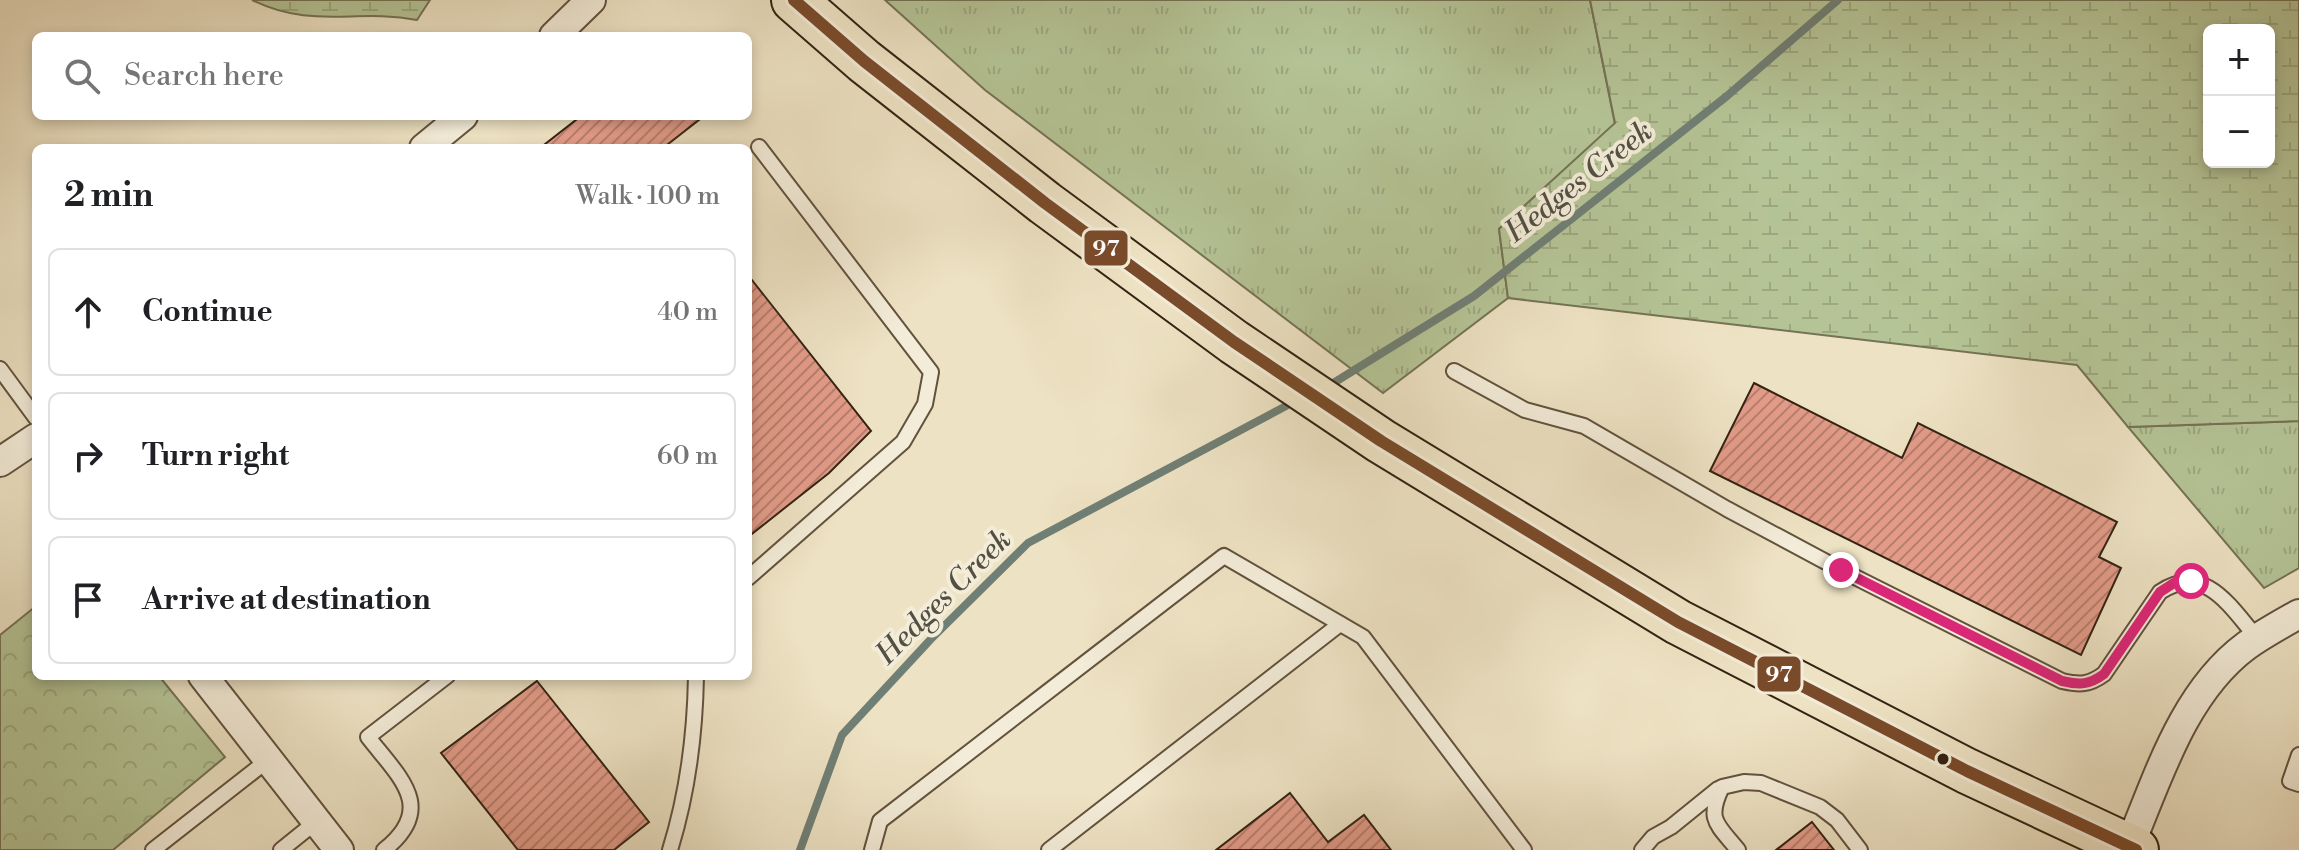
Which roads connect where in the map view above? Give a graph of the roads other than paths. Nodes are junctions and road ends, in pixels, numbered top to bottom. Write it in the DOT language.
graph roads {
  1 [pos="591,0"];
  2 [pos="794,0"];
  3 [pos="558,32"];
  4 [pos="458,120"];
  5 [pos="429,144"];
  6 [pos="759,147"];
  7 [pos="0,369"];
  8 [pos="1454,371"];
  9 [pos="32,413"];
  10 [pos="752,574"];
  11 [pos="2299,614"];
  12 [pos="1340,624"];
  13 [pos="2258,639"];
  14 [pos="206,680"];
  15 [pos="442,680"];
  16 [pos="696,680"];
  17 [pos="2299,755"];
  18 [pos="268,760"];
  19 [pos="2299,784"];
  20 [pos="1722,787"];
  21 [pos="317,821"];
  22 [pos="2132,849"];
  23 [pos="153,850"];
  24 [pos="281,850"];
  25 [pos="339,850"];
  26 [pos="384,850"];
  27 [pos="670,850"];
  28 [pos="872,850"];
  29 [pos="1049,850"];
  30 [pos="1524,850"];
  31 [pos="1642,850"];
  32 [pos="1738,850"];
  33 [pos="1860,850"];
  1 -- 3 [label="street"];
  2 -- 22 [label="highway"];
  4 -- 5 [label="street"];
  6 -- 10 [label="lane"];
  7 -- 9 [label="lane"];
  8 -- 13 [label="lane"];
  11 -- 13 [label="street"];
  12 -- 28 [label="lane"];
  12 -- 29 [label="lane"];
  12 -- 30 [label="lane"];
  13 -- 22 [label="street"];
  14 -- 18 [label="street"];
  15 -- 26 [label="lane"];
  16 -- 27 [label="lane"];
  17 -- 19 [label="lane"];
  18 -- 21 [label="street"];
  18 -- 23 [label="lane"];
  20 -- 31 [label="lane"];
  20 -- 32 [label="lane"];
  20 -- 33 [label="lane"];
  21 -- 24 [label="lane"];
  21 -- 25 [label="street"];
}
